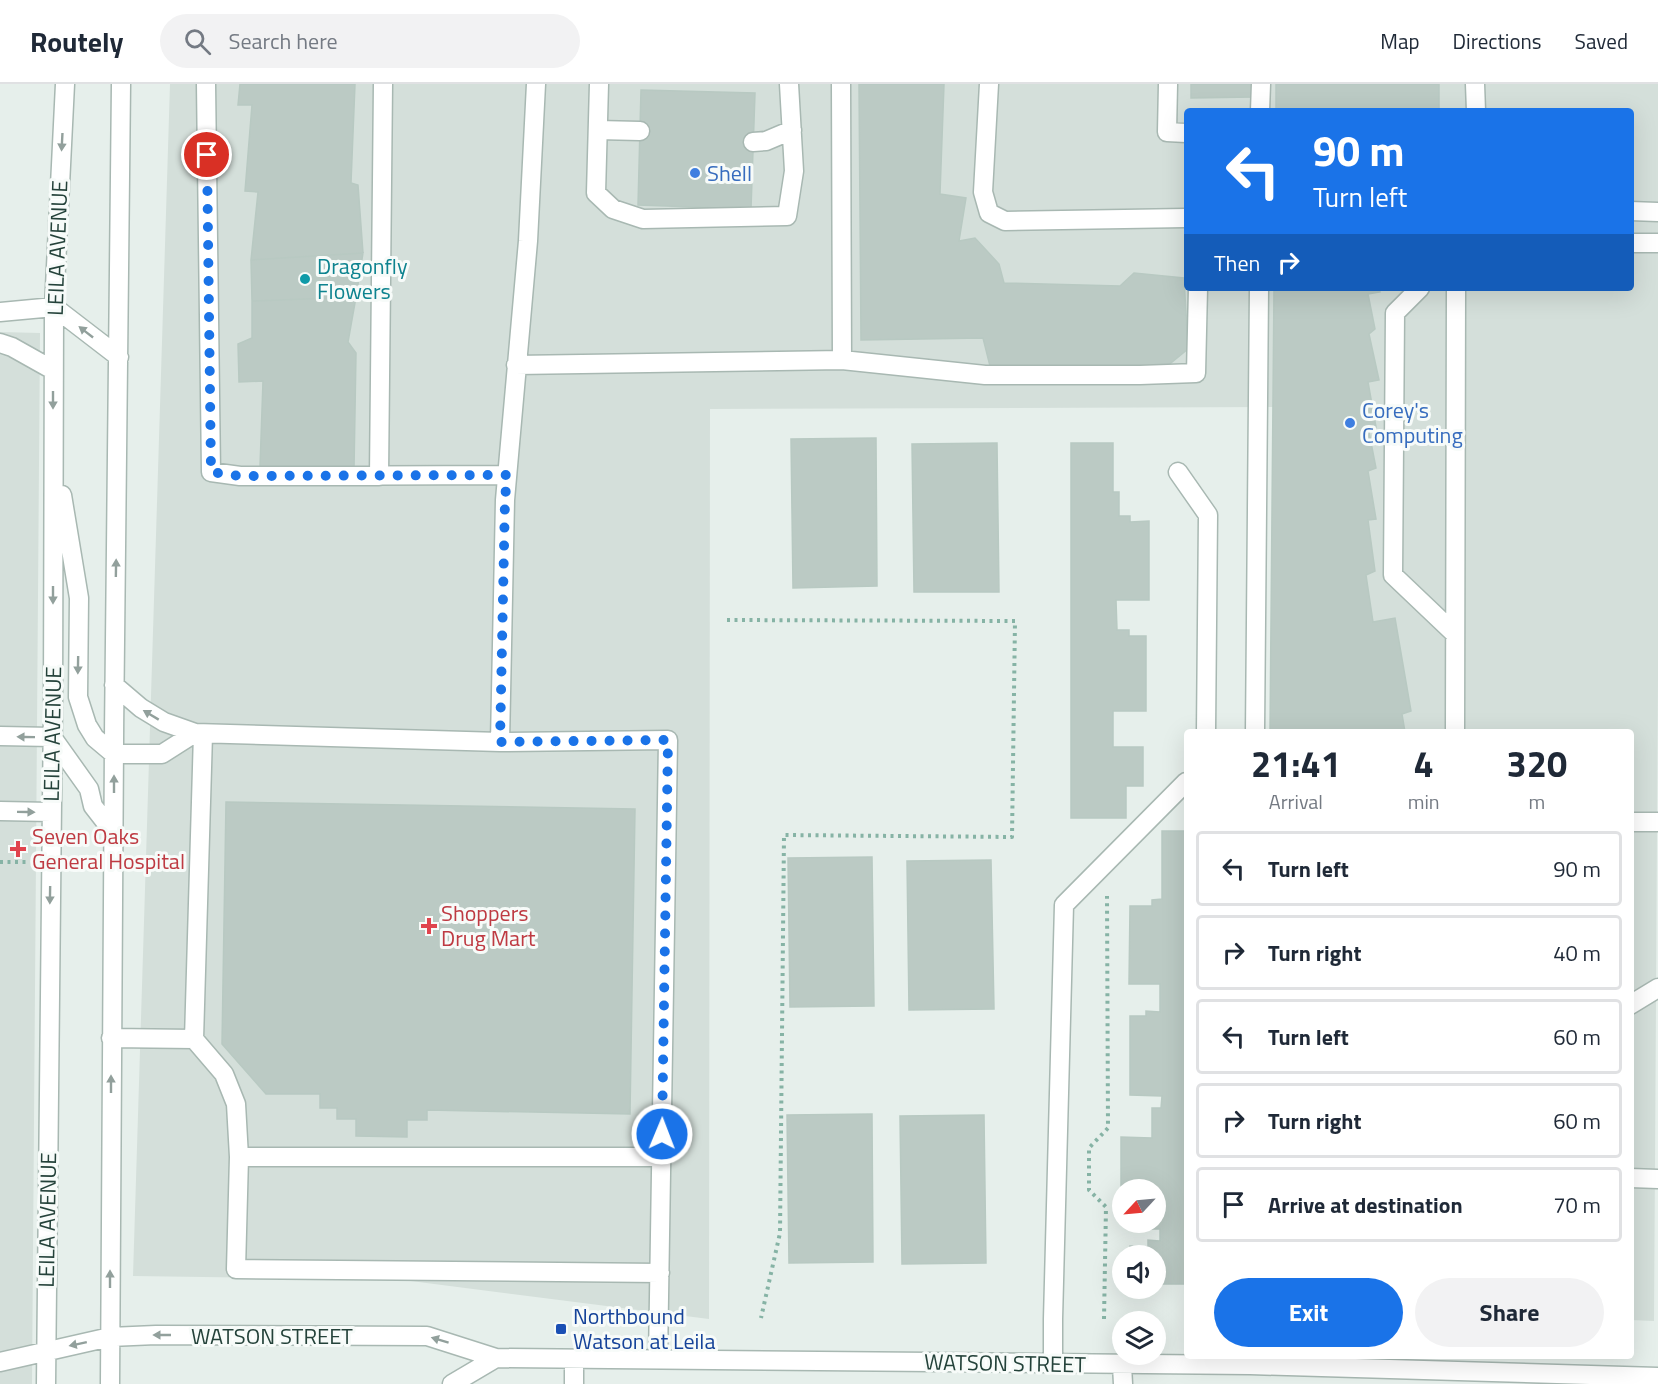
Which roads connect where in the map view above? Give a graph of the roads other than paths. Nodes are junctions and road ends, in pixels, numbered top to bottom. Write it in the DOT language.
graph roads {
  1 [pos="64,84"];
  2 [pos="121,84"];
  3 [pos="206,84"];
  4 [pos="383,84"];
  5 [pos="536,84"];
  6 [pos="599,84"];
  7 [pos="789,84"];
  8 [pos="841,84"];
  9 [pos="989,84"];
  10 [pos="1168,84"];
  11 [pos="1261,84"];
  12 [pos="1475,84"];
  13 [pos="1260,108"];
  14 [pos="1476,108"];
  15 [pos="598,130"];
  16 [pos="792,130"];
  17 [pos="640,131"];
  18 [pos="1184,133"];
  19 [pos="753,142"];
  20 [pos="1634,211"];
  21 [pos="1658,212"];
  22 [pos="1184,218"];
  23 [pos="1634,243"];
  24 [pos="1658,243"];
  25 [pos="1198,291"];
  26 [pos="1259,291"];
  27 [pos="1417,291"];
  28 [pos="1456,291"];
  29 [pos="54,307"];
  30 [pos="0,312"];
  31 [pos="0,343"];
  32 [pos="119,357"];
  33 [pos="842,360"];
  34 [pos="516,365"];
  35 [pos="53,370"];
  36 [pos="53,440"];
  37 [pos="1178,472"];
  38 [pos="507,475"];
  39 [pos="380,476"];
  40 [pos="1455,634"];
  41 [pos="114,685"];
  42 [pos="1206,729"];
  43 [pos="1255,729"];
  44 [pos="1455,729"];
  45 [pos="199,733"];
  46 [pos="0,736"];
  47 [pos="52,737"];
  48 [pos="500,742"];
  49 [pos="114,754"];
  50 [pos="1184,784"];
  51 [pos="0,812"];
  52 [pos="51,812"];
  53 [pos="1634,822"];
  54 [pos="1658,822"];
  55 [pos="114,833"];
  56 [pos="1658,988"];
  57 [pos="1634,1003"];
  58 [pos="111,1038"];
  59 [pos="194,1040"];
  60 [pos="239,1157"];
  61 [pos="662,1157"];
  62 [pos="1634,1178"];
  63 [pos="1658,1179"];
  64 [pos="660,1274"];
  65 [pos="110,1337"];
  66 [pos="46,1351"];
  67 [pos="496,1358"];
  68 [pos="574,1359"];
  69 [pos="658,1359"];
  70 [pos="1250,1361"];
  71 [pos="0,1362"];
  72 [pos="1406,1363"];
  73 [pos="1053,1364"];
  74 [pos="1166,1364"];
  75 [pos="1112,1365"];
  76 [pos="1122,1365"];
  77 [pos="1658,1377"];
  78 [pos="1464,1378"];
  79 [pos="46,1384"];
  80 [pos="110,1384"];
  81 [pos="452,1384"];
  82 [pos="574,1384"];
  83 [pos="1123,1384"];
  1 -- 29 [label="street, LEILA AVENUE, one-way"];
  2 -- 32 [label="street"];
  3 -- 39 [label="street"];
  4 -- 39 [label="street"];
  5 -- 34 [label="street"];
  6 -- 15 [label="street"];
  7 -- 16 [label="street"];
  8 -- 33 [label="street"];
  9 -- 22 [label="street"];
  10 -- 18 [label="street"];
  11 -- 13 [label="street"];
  12 -- 14 [label="street"];
  15 -- 16 [label="street"];
  15 -- 17 [label="street"];
  16 -- 19 [label="street"];
  20 -- 21 [label="street"];
  23 -- 24 [label="street"];
  25 -- 33 [label="street"];
  26 -- 43 [label="street"];
  27 -- 40 [label="street"];
  28 -- 40 [label="street"];
  29 -- 30 [label="street"];
  32 -- 29 [label="street, one-way"];
  29 -- 35 [label="street, LEILA AVENUE"];
  31 -- 35 [label="street"];
  41 -- 32 [label="street, one-way"];
  33 -- 34 [label="street"];
  34 -- 38 [label="street"];
  35 -- 36 [label="street, LEILA AVENUE, one-way"];
  36 -- 47 [label="street, LEILA AVENUE, one-way"];
  36 -- 49 [label="street, one-way"];
  37 -- 42 [label="street"];
  38 -- 39 [label="street"];
  38 -- 48 [label="street"];
  40 -- 44 [label="street"];
  45 -- 41 [label="street, one-way"];
  41 -- 49 [label="street"];
  45 -- 48 [label="street"];
  45 -- 49 [label="street"];
  45 -- 59 [label="street"];
  47 -- 46 [label="street, one-way"];
  47 -- 52 [label="street, LEILA AVENUE"];
  47 -- 55 [label="street"];
  48 -- 61 [label="street"];
  55 -- 49 [label="street, one-way"];
  50 -- 73 [label="street"];
  51 -- 52 [label="street, one-way"];
  52 -- 66 [label="street, LEILA AVENUE, one-way"];
  53 -- 54 [label="street"];
  55 -- 58 [label="street"];
  56 -- 57 [label="street"];
  58 -- 59 [label="street"];
  65 -- 58 [label="street, one-way"];
  59 -- 60 [label="street"];
  60 -- 61 [label="street"];
  60 -- 64 [label="street"];
  61 -- 64 [label="street"];
  62 -- 63 [label="street"];
  64 -- 69 [label="street"];
  65 -- 66 [label="street, WATSON STREET, one-way"];
  67 -- 65 [label="street, WATSON STREET, one-way"];
  65 -- 80 [label="street"];
  66 -- 71 [label="street, WATSON STREET"];
  66 -- 79 [label="street, LEILA AVENUE"];
  67 -- 68 [label="street, WATSON STREET"];
  67 -- 81 [label="street"];
  68 -- 69 [label="street, WATSON STREET"];
  68 -- 82 [label="street"];
  69 -- 73 [label="street, WATSON STREET"];
  70 -- 72 [label="street, WATSON STREET"];
  70 -- 74 [label="street, WATSON STREET"];
  72 -- 78 [label="street, WATSON STREET"];
  73 -- 75 [label="street, WATSON STREET"];
  76 -- 83 [label="street"];
  77 -- 78 [label="street, WATSON STREET"];
}
